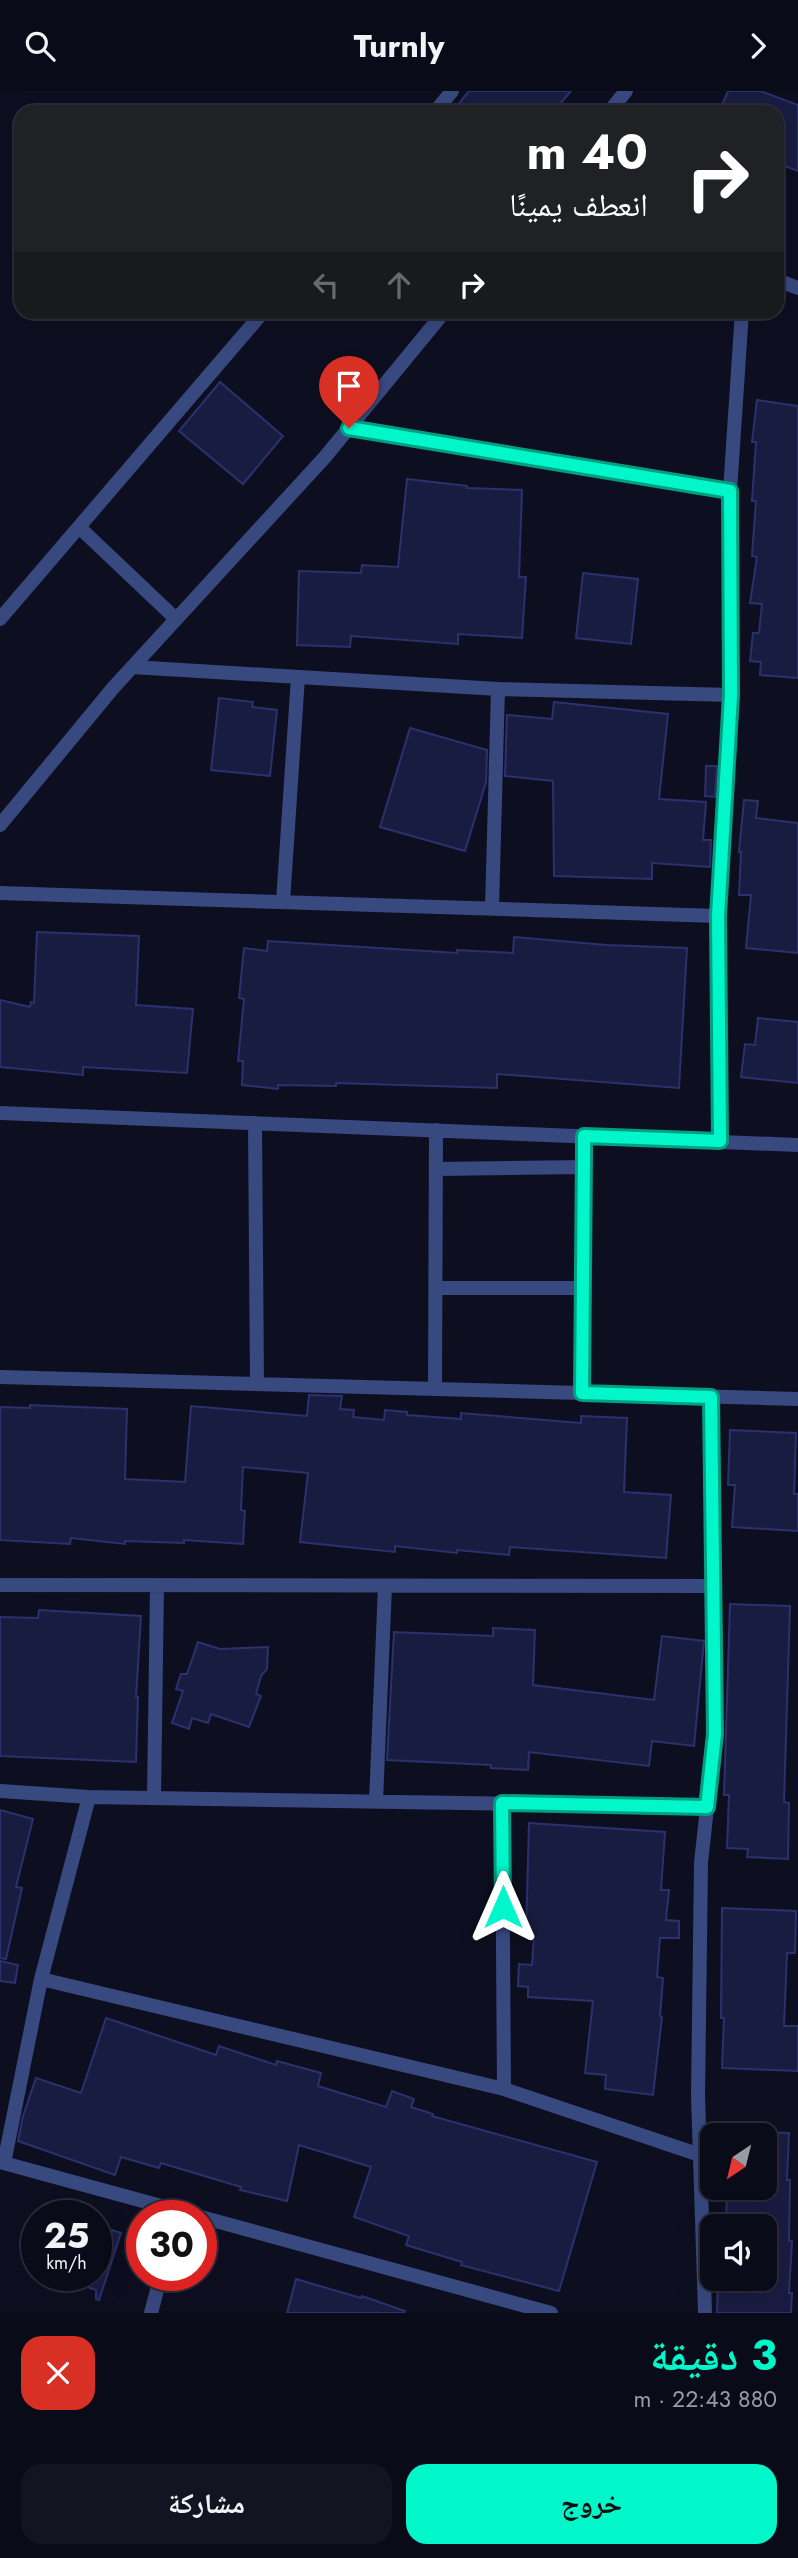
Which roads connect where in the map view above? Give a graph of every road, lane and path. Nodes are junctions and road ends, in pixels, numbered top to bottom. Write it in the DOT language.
graph roads {
  1 [pos="452,91"];
  2 [pos="626,91"];
  3 [pos="441,105"];
  4 [pos="615,105"];
  5 [pos="257,319"];
  6 [pos="438,319"];
  7 [pos="741,319"];
  8 [pos="349,428"];
  9 [pos="730,491"];
  10 [pos="79,527"];
  11 [pos="176,618"];
  12 [pos="0,619"];
  13 [pos="132,667"];
  14 [pos="298,677"];
  15 [pos="498,689"];
  16 [pos="731,695"];
  17 [pos="0,825"];
  18 [pos="0,893"];
  19 [pos="283,902"];
  20 [pos="492,908"];
  21 [pos="718,916"];
  22 [pos="0,1113"];
  23 [pos="255,1123"];
  24 [pos="436,1130"];
  25 [pos="584,1136"];
  26 [pos="720,1141"];
  27 [pos="798,1145"];
  28 [pos="584,1167"];
  29 [pos="436,1170"];
  30 [pos="436,1288"];
  31 [pos="583,1288"];
  32 [pos="0,1377"];
  33 [pos="257,1384"];
  34 [pos="435,1389"];
  35 [pos="582,1393"];
  36 [pos="711,1397"];
  37 [pos="798,1399"];
  38 [pos="0,1585"];
  39 [pos="157,1586"];
  40 [pos="385,1586"];
  41 [pos="713,1586"];
  42 [pos="0,1791"];
  43 [pos="89,1797"];
  44 [pos="154,1798"];
  45 [pos="376,1801"];
  46 [pos="502,1803"];
  47 [pos="707,1807"];
  48 [pos="41,1979"];
  49 [pos="504,2089"];
  50 [pos="700,2155"];
  51 [pos="2,2163"];
  52 [pos="128,2200"];
  53 [pos="701,2200"];
  54 [pos="217,2221"];
  55 [pos="157,2291"];
  56 [pos="151,2313"];
  57 [pos="551,2313"];
  58 [pos="705,2313"];
  1 -- 3 [label="street"];
  2 -- 4 [label="street"];
  5 -- 10 [label="street"];
  6 -- 8 [label="street"];
  7 -- 9 [label="street"];
  8 -- 9 [label="street"];
  8 -- 11 [label="street"];
  9 -- 16 [label="street"];
  10 -- 11 [label="street"];
  10 -- 12 [label="street"];
  11 -- 13 [label="street"];
  13 -- 14 [label="street"];
  13 -- 17 [label="street"];
  14 -- 15 [label="street"];
  14 -- 19 [label="street"];
  15 -- 16 [label="street"];
  15 -- 20 [label="street"];
  16 -- 21 [label="street"];
  18 -- 19 [label="street"];
  19 -- 20 [label="street"];
  20 -- 21 [label="street"];
  21 -- 26 [label="street"];
  22 -- 23 [label="street"];
  23 -- 24 [label="street"];
  23 -- 33 [label="street"];
  24 -- 25 [label="street"];
  24 -- 29 [label="street"];
  25 -- 26 [label="street"];
  25 -- 28 [label="street"];
  26 -- 27 [label="street"];
  28 -- 29 [label="street"];
  28 -- 31 [label="street"];
  29 -- 30 [label="street"];
  30 -- 31 [label="street"];
  30 -- 34 [label="street"];
  31 -- 35 [label="street"];
  32 -- 33 [label="street"];
  33 -- 34 [label="street"];
  34 -- 35 [label="street"];
  35 -- 36 [label="street"];
  36 -- 37 [label="street"];
  36 -- 41 [label="street"];
  38 -- 39 [label="street"];
  39 -- 40 [label="street"];
  39 -- 44 [label="street"];
  40 -- 41 [label="street"];
  40 -- 45 [label="street"];
  41 -- 47 [label="street"];
  42 -- 43 [label="street"];
  43 -- 44 [label="street"];
  43 -- 48 [label="street"];
  44 -- 45 [label="street"];
  45 -- 46 [label="street"];
  46 -- 47 [label="street"];
  46 -- 49 [label="street"];
  47 -- 50 [label="street"];
  48 -- 49 [label="street"];
  48 -- 51 [label="street"];
  49 -- 50 [label="street"];
  51 -- 52 [label="street"];
  53 -- 58 [label="street"];
  54 -- 57 [label="street"];
  55 -- 56 [label="street"];
}
